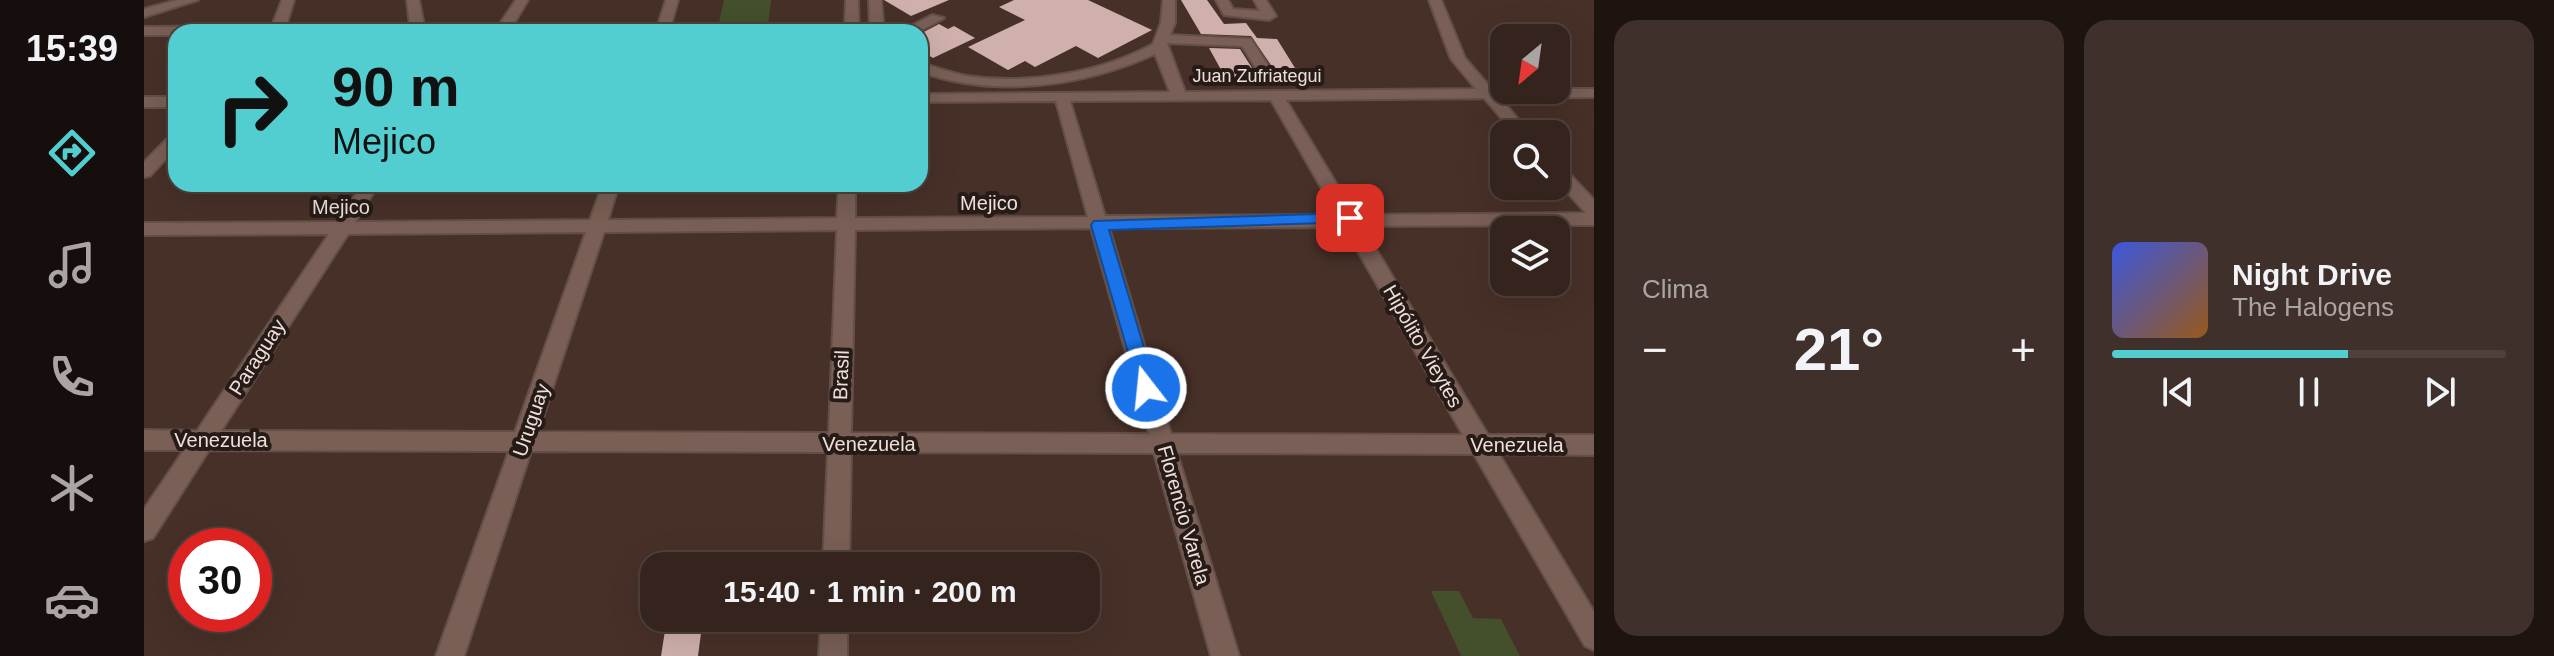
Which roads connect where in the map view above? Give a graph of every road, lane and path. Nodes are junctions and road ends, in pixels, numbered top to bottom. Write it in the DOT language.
graph roads {
  1 [pos="192,0"];
  2 [pos="288,0"];
  3 [pos="413,0"];
  4 [pos="522,0"];
  5 [pos="672,0"];
  6 [pos="852,0"];
  7 [pos="875,0"];
  8 [pos="1169,0"];
  9 [pos="1222,0"];
  10 [pos="1260,0"];
  11 [pos="1435,0"];
  12 [pos="144,13"];
  13 [pos="937,18"];
  14 [pos="280,24"];
  15 [pos="416,24"];
  16 [pos="507,24"];
  17 [pos="665,24"];
  18 [pos="852,24"];
  19 [pos="876,24"];
  20 [pos="924,24"];
  21 [pos="144,31"];
  22 [pos="168,31"];
  23 [pos="1161,43"];
  24 [pos="928,69"];
  25 [pos="1274,89"];
  26 [pos="1594,93"];
  27 [pos="1486,94"];
  28 [pos="1179,96"];
  29 [pos="928,98"];
  30 [pos="1062,98"];
  31 [pos="144,102"];
  32 [pos="168,102"];
  33 [pos="1510,120"];
  34 [pos="168,147"];
  35 [pos="144,172"];
  36 [pos="1570,185"];
  37 [pos="366,192"];
  38 [pos="608,192"];
  39 [pos="847,192"];
  40 [pos="1594,211"];
  41 [pos="1350,218"];
  42 [pos="1594,219"];
  43 [pos="845,225"];
  44 [pos="1099,225"];
  45 [pos="596,228"];
  46 [pos="144,229"];
  47 [pos="341,229"];
  48 [pos="144,440"];
  49 [pos="203,440"];
  50 [pos="523,442"];
  51 [pos="1162,442"];
  52 [pos="839,444"];
  53 [pos="1480,445"];
  54 [pos="1594,445"];
  55 [pos="144,530"];
  56 [pos="836,552"];
  57 [pos="834,632"];
  58 [pos="1594,637"];
  59 [pos="450,656"];
  60 [pos="833,656"];
  61 [pos="1225,656"];
  1 -- 12 [label="street"];
  2 -- 14 [label="street"];
  3 -- 15 [label="street"];
  4 -- 16 [label="street"];
  5 -- 17 [label="street"];
  6 -- 18 [label="street"];
  7 -- 19 [label="street"];
  8 -- 23 [label="street"];
  9 -- 10 [label="street"];
  11 -- 27 [label="street"];
  13 -- 20 [label="street"];
  21 -- 22 [label="street"];
  23 -- 24 [label="street"];
  23 -- 25 [label="street, Hipólito Vieytes"];
  23 -- 28 [label="street"];
  25 -- 27 [label="street, Juan Zufriategui"];
  25 -- 28 [label="street, Juan Zufriategui"];
  25 -- 41 [label="street, Hipólito Vieytes"];
  26 -- 27 [label="street, Juan Zufriategui"];
  27 -- 33 [label="street"];
  28 -- 30 [label="street, Juan Zufriategui"];
  29 -- 30 [label="street, Juan Zufriategui"];
  30 -- 44 [label="street, Florencio Varela"];
  31 -- 32 [label="street"];
  34 -- 35 [label="street"];
  36 -- 40 [label="street"];
  37 -- 47 [label="street, Paraguay"];
  38 -- 45 [label="street, Uruguay"];
  39 -- 43 [label="street, Brasil"];
  41 -- 42 [label="street, Mejico"];
  41 -- 44 [label="street, Mejico"];
  41 -- 53 [label="street, Hipólito Vieytes"];
  43 -- 44 [label="street, Mejico"];
  43 -- 45 [label="street, Mejico"];
  43 -- 52 [label="street, Brasil"];
  44 -- 51 [label="street, Florencio Varela"];
  45 -- 47 [label="street, Mejico"];
  45 -- 50 [label="street, Uruguay"];
  46 -- 47 [label="street, Mejico"];
  47 -- 49 [label="street, Paraguay"];
  48 -- 49 [label="street, Venezuela"];
  49 -- 50 [label="street, Venezuela"];
  49 -- 55 [label="street, Paraguay"];
  50 -- 52 [label="street, Venezuela"];
  50 -- 59 [label="street, Uruguay"];
  51 -- 52 [label="street, Venezuela"];
  51 -- 53 [label="street, Venezuela"];
  51 -- 61 [label="street, Florencio Varela"];
  52 -- 56 [label="street, Brasil"];
  53 -- 54 [label="street, Venezuela"];
  53 -- 58 [label="street, Hipólito Vieytes"];
  57 -- 60 [label="street"];
}
